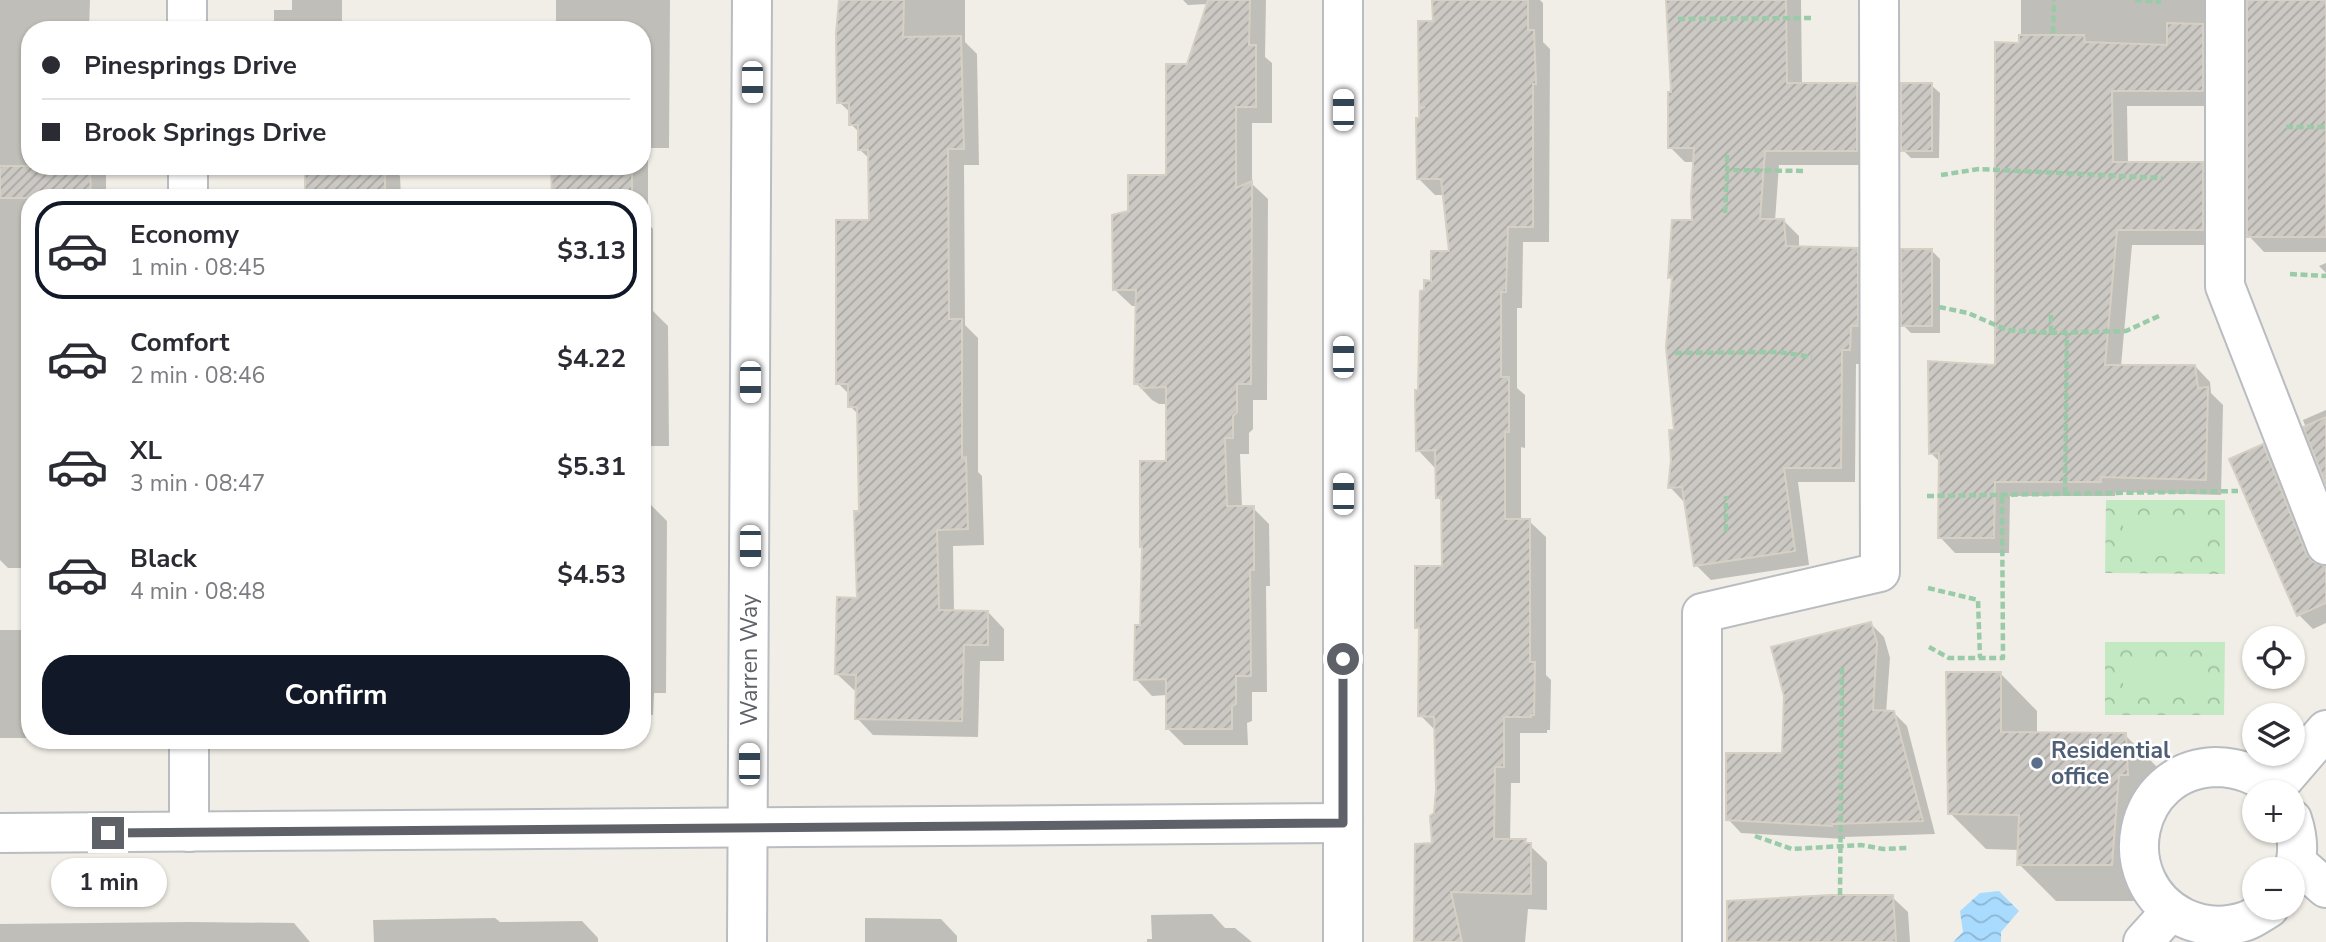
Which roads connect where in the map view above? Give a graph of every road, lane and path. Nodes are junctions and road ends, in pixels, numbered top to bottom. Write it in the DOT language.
graph roads {
  1 [pos="187,0"];
  2 [pos="752,0"];
  3 [pos="1343,0"];
  4 [pos="1880,0"];
  5 [pos="2054,0"];
  6 [pos="2135,0"];
  7 [pos="2225,0"];
  8 [pos="2161,2"];
  9 [pos="1813,18"];
  10 [pos="1678,19"];
  11 [pos="187,21"];
  12 [pos="2053,33"];
  13 [pos="2286,128"];
  14 [pos="2326,128"];
  15 [pos="1727,155"];
  16 [pos="1727,170"];
  17 [pos="1806,171"];
  18 [pos="1941,175"];
  19 [pos="2162,178"];
  20 [pos="1725,214"];
  21 [pos="2290,274"];
  22 [pos="2326,276"];
  23 [pos="1939,307"];
  24 [pos="2051,315"];
  25 [pos="2161,315"];
  26 [pos="2051,333"];
  27 [pos="2067,333"];
  28 [pos="1675,354"];
  29 [pos="1812,357"];
  30 [pos="2238,491"];
  31 [pos="2065,494"];
  32 [pos="1726,495"];
  33 [pos="2002,495"];
  34 [pos="1927,496"];
  35 [pos="1726,531"];
  36 [pos="2326,545"];
  37 [pos="1928,588"];
  38 [pos="1929,647"];
  39 [pos="1980,658"];
  40 [pos="1842,668"];
  41 [pos="2326,730"];
  42 [pos="189,749"];
  43 [pos="2259,780"];
  44 [pos="2294,780"];
  45 [pos="1343,823"];
  46 [pos="749,828"];
  47 [pos="189,832"];
  48 [pos="0,833"];
  49 [pos="1755,836"];
  50 [pos="1841,847"];
  51 [pos="1909,848"];
  52 [pos="2305,874"];
  53 [pos="2326,888"];
  54 [pos="1840,895"];
  55 [pos="2171,911"];
  56 [pos="2262,924"];
  57 [pos="747,942"];
  58 [pos="1343,942"];
  59 [pos="1702,942"];
  60 [pos="2143,942"];
  1 -- 11 [label="street"];
  2 -- 46 [label="street, Warren Way"];
  3 -- 45 [label="street"];
  4 -- 59 [label="street"];
  5 -- 12 [label="path"];
  6 -- 8 [label="path"];
  7 -- 36 [label="street"];
  9 -- 10 [label="path"];
  13 -- 14 [label="path"];
  15 -- 16 [label="path"];
  16 -- 17 [label="path"];
  16 -- 20 [label="path"];
  18 -- 19 [label="path"];
  21 -- 22 [label="path"];
  23 -- 26 [label="path"];
  24 -- 26 [label="path"];
  25 -- 27 [label="path"];
  26 -- 27 [label="path"];
  27 -- 31 [label="path"];
  28 -- 29 [label="path"];
  30 -- 31 [label="path"];
  31 -- 33 [label="path"];
  32 -- 35 [label="path"];
  33 -- 34 [label="path"];
  33 -- 39 [label="path"];
  37 -- 39 [label="path"];
  38 -- 39 [label="path"];
  40 -- 50 [label="path"];
  41 -- 44 [label="street"];
  42 -- 47 [label="street"];
  43 -- 55 [label="street"];
  45 -- 46 [label="street"];
  45 -- 58 [label="street"];
  46 -- 47 [label="street"];
  46 -- 57 [label="street, Warren Way"];
  47 -- 48 [label="street"];
  49 -- 50 [label="path"];
  50 -- 51 [label="path"];
  50 -- 54 [label="path"];
  52 -- 53 [label="street"];
  55 -- 56 [label="street"];
  55 -- 60 [label="street"];
}
